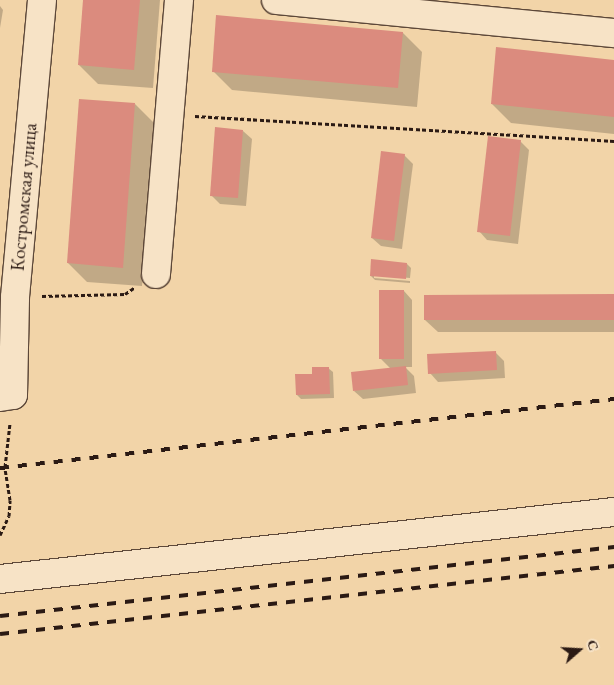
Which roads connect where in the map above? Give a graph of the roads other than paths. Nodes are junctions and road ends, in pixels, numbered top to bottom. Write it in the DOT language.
graph roads {
  1 [pos="42,0"];
  2 [pos="179,0"];
  3 [pos="276,0"];
  4 [pos="614,33"];
  5 [pos="156,274"];
  6 [pos="6,396"];
  7 [pos="614,512"];
  8 [pos="0,579"];
  1 -- 6 [label="street, Костромская улица"];
  2 -- 5 [label="street"];
  3 -- 4 [label="street"];
  7 -- 8 [label="street"];
}
